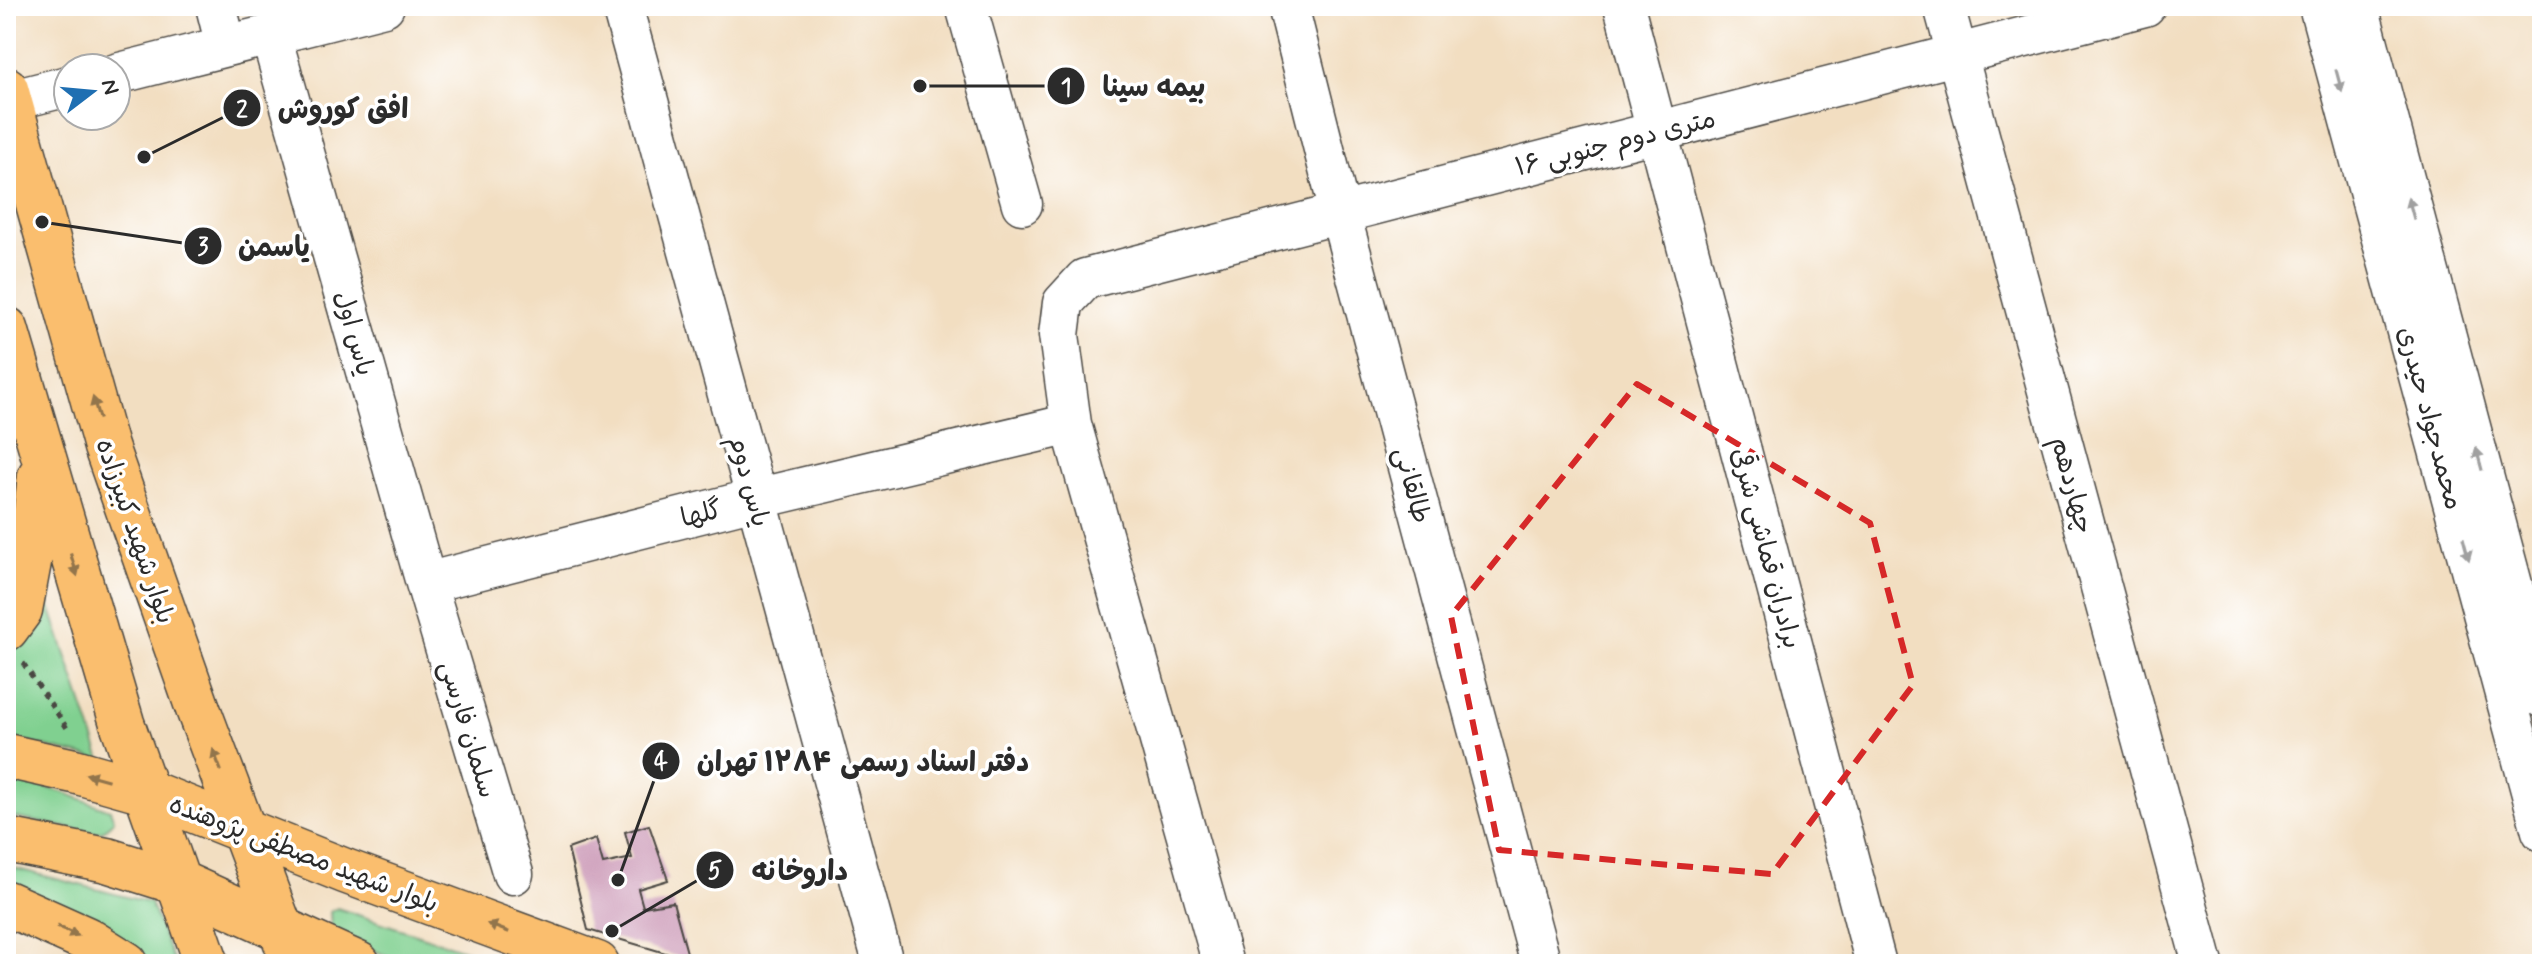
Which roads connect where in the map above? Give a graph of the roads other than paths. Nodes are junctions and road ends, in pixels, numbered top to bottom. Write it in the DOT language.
graph roads {
  1 [pos="216,6"];
  2 [pos="384,6"];
  3 [pos="622,6"];
  4 [pos="966,6"];
  5 [pos="1288,6"];
  6 [pos="1624,6"];
  7 [pos="1944,6"];
  8 [pos="2145,6"];
  9 [pos="2319,6"];
  10 [pos="2358,6"];
  11 [pos="271,36"];
  12 [pos="226,46"];
  13 [pos="1957,54"];
  14 [pos="132,70"];
  15 [pos="52,88"];
  16 [pos="8,95"];
  17 [pos="1657,131"];
  18 [pos="1022,204"];
  19 [pos="1340,213"];
  20 [pos="6,329"];
  21 [pos="1071,424"];
  22 [pos="42,457"];
  23 [pos="755,499"];
  24 [pos="426,583"];
  25 [pos="14,645"];
  26 [pos="2542,697"];
  27 [pos="6,756"];
  28 [pos="145,791"];
  29 [pos="243,829"];
  30 [pos="2542,831"];
  31 [pos="6,840"];
  32 [pos="513,874"];
  33 [pos="180,883"];
  34 [pos="6,903"];
  35 [pos="288,947"];
  36 [pos="881,955"];
  37 [pos="126,964"];
  38 [pos="207,964"];
  39 [pos="358,964"];
  40 [pos="597,964"];
  41 [pos="1223,964"];
  42 [pos="1541,964"];
  43 [pos="1876,964"];
  44 [pos="2203,964"];
  1 -- 12 [label="street"];
  2 -- 11 [label="street"];
  3 -- 23 [label="street, یاس دوم"];
  4 -- 18 [label="street"];
  5 -- 19 [label="street, طالقانی"];
  6 -- 17 [label="street, برادران قماشی شرقی"];
  7 -- 13 [label="street, چهاردهم"];
  8 -- 13 [label="street, ۱۶ متری دوم جنوبی"];
  9 -- 30 [label="street, محمدجواد حیدری, one-way"];
  26 -- 10 [label="street, محمدجواد حیدری, one-way"];
  11 -- 12 [label="street"];
  11 -- 24 [label="street, یاس اول"];
  12 -- 14 [label="street"];
  13 -- 17 [label="street, ۱۶ متری دوم جنوبی"];
  13 -- 44 [label="street, چهاردهم"];
  15 -- 16 [label="street"];
  29 -- 16 [label="main road, بلوار شهید کبیرزاده, one-way"];
  17 -- 19 [label="street, ۱۶ متری دوم جنوبی"];
  17 -- 43 [label="street, برادران قماشی شرقی"];
  19 -- 21 [label="street, ۱۶ متری دوم جنوبی"];
  19 -- 42 [label="street, طالقانی"];
  20 -- 22 [label="main road"];
  21 -- 23 [label="street, گلها"];
  21 -- 41 [label="street"];
  22 -- 25 [label="main road"];
  22 -- 28 [label="main road, one-way"];
  23 -- 24 [label="street, گلها"];
  23 -- 36 [label="street, یاس دوم"];
  24 -- 32 [label="street, سلمان فارسی"];
  28 -- 27 [label="main road, بلوار شهید مصطفی پژوهنده, one-way"];
  28 -- 29 [label="main road, بلوار شهید مصطفی پژوهنده"];
  28 -- 33 [label="main road"];
  29 -- 35 [label="main road, بلوار شهید کبیرزاده"];
  40 -- 29 [label="main road, بلوار شهید مصطفی پژوهنده, one-way"];
  31 -- 33 [label="main road"];
  33 -- 35 [label="main road"];
  33 -- 38 [label="main road"];
  34 -- 37 [label="main road, one-way"];
  35 -- 39 [label="main road"];
}
